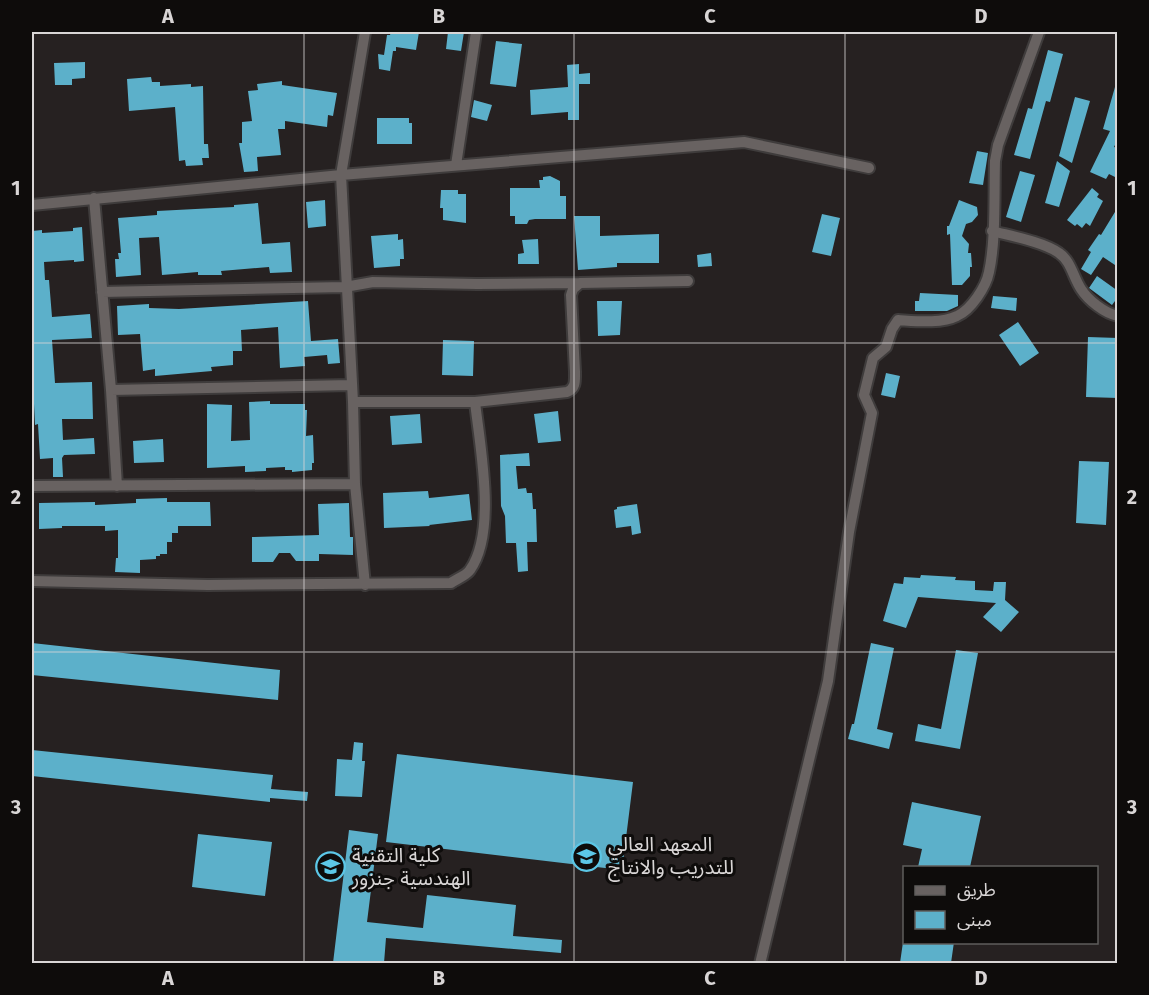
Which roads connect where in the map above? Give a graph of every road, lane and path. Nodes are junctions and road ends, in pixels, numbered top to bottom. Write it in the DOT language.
graph roads {
  1 [pos="365,32"];
  2 [pos="476,32"];
  3 [pos="1040,32"];
  4 [pos="456,165"];
  5 [pos="869,168"];
  6 [pos="341,175"];
  7 [pos="94,198"];
  8 [pos="32,204"];
  9 [pos="992,231"];
  10 [pos="688,280"];
  11 [pos="580,283"];
  12 [pos="345,287"];
  13 [pos="102,292"];
  14 [pos="1117,316"];
  15 [pos="351,385"];
  16 [pos="111,390"];
  17 [pos="353,402"];
  18 [pos="475,402"];
  19 [pos="355,484"];
  20 [pos="32,486"];
  21 [pos="117,486"];
  22 [pos="32,581"];
  23 [pos="365,585"];
  24 [pos="760,963"];
  1 -- 6 [label="street"];
  2 -- 4 [label="street"];
  3 -- 9 [label="street"];
  4 -- 5 [label="street"];
  4 -- 6 [label="street"];
  6 -- 7 [label="street"];
  6 -- 12 [label="street"];
  7 -- 8 [label="street"];
  7 -- 13 [label="street"];
  9 -- 14 [label="street"];
  9 -- 24 [label="street"];
  10 -- 11 [label="street"];
  11 -- 12 [label="street"];
  11 -- 18 [label="street"];
  12 -- 13 [label="street"];
  12 -- 15 [label="street"];
  13 -- 16 [label="street"];
  15 -- 16 [label="street"];
  15 -- 17 [label="street"];
  16 -- 21 [label="street"];
  17 -- 18 [label="street"];
  17 -- 19 [label="street"];
  18 -- 23 [label="street"];
  19 -- 21 [label="street"];
  19 -- 23 [label="street"];
  20 -- 21 [label="street"];
  22 -- 23 [label="street"];
}
